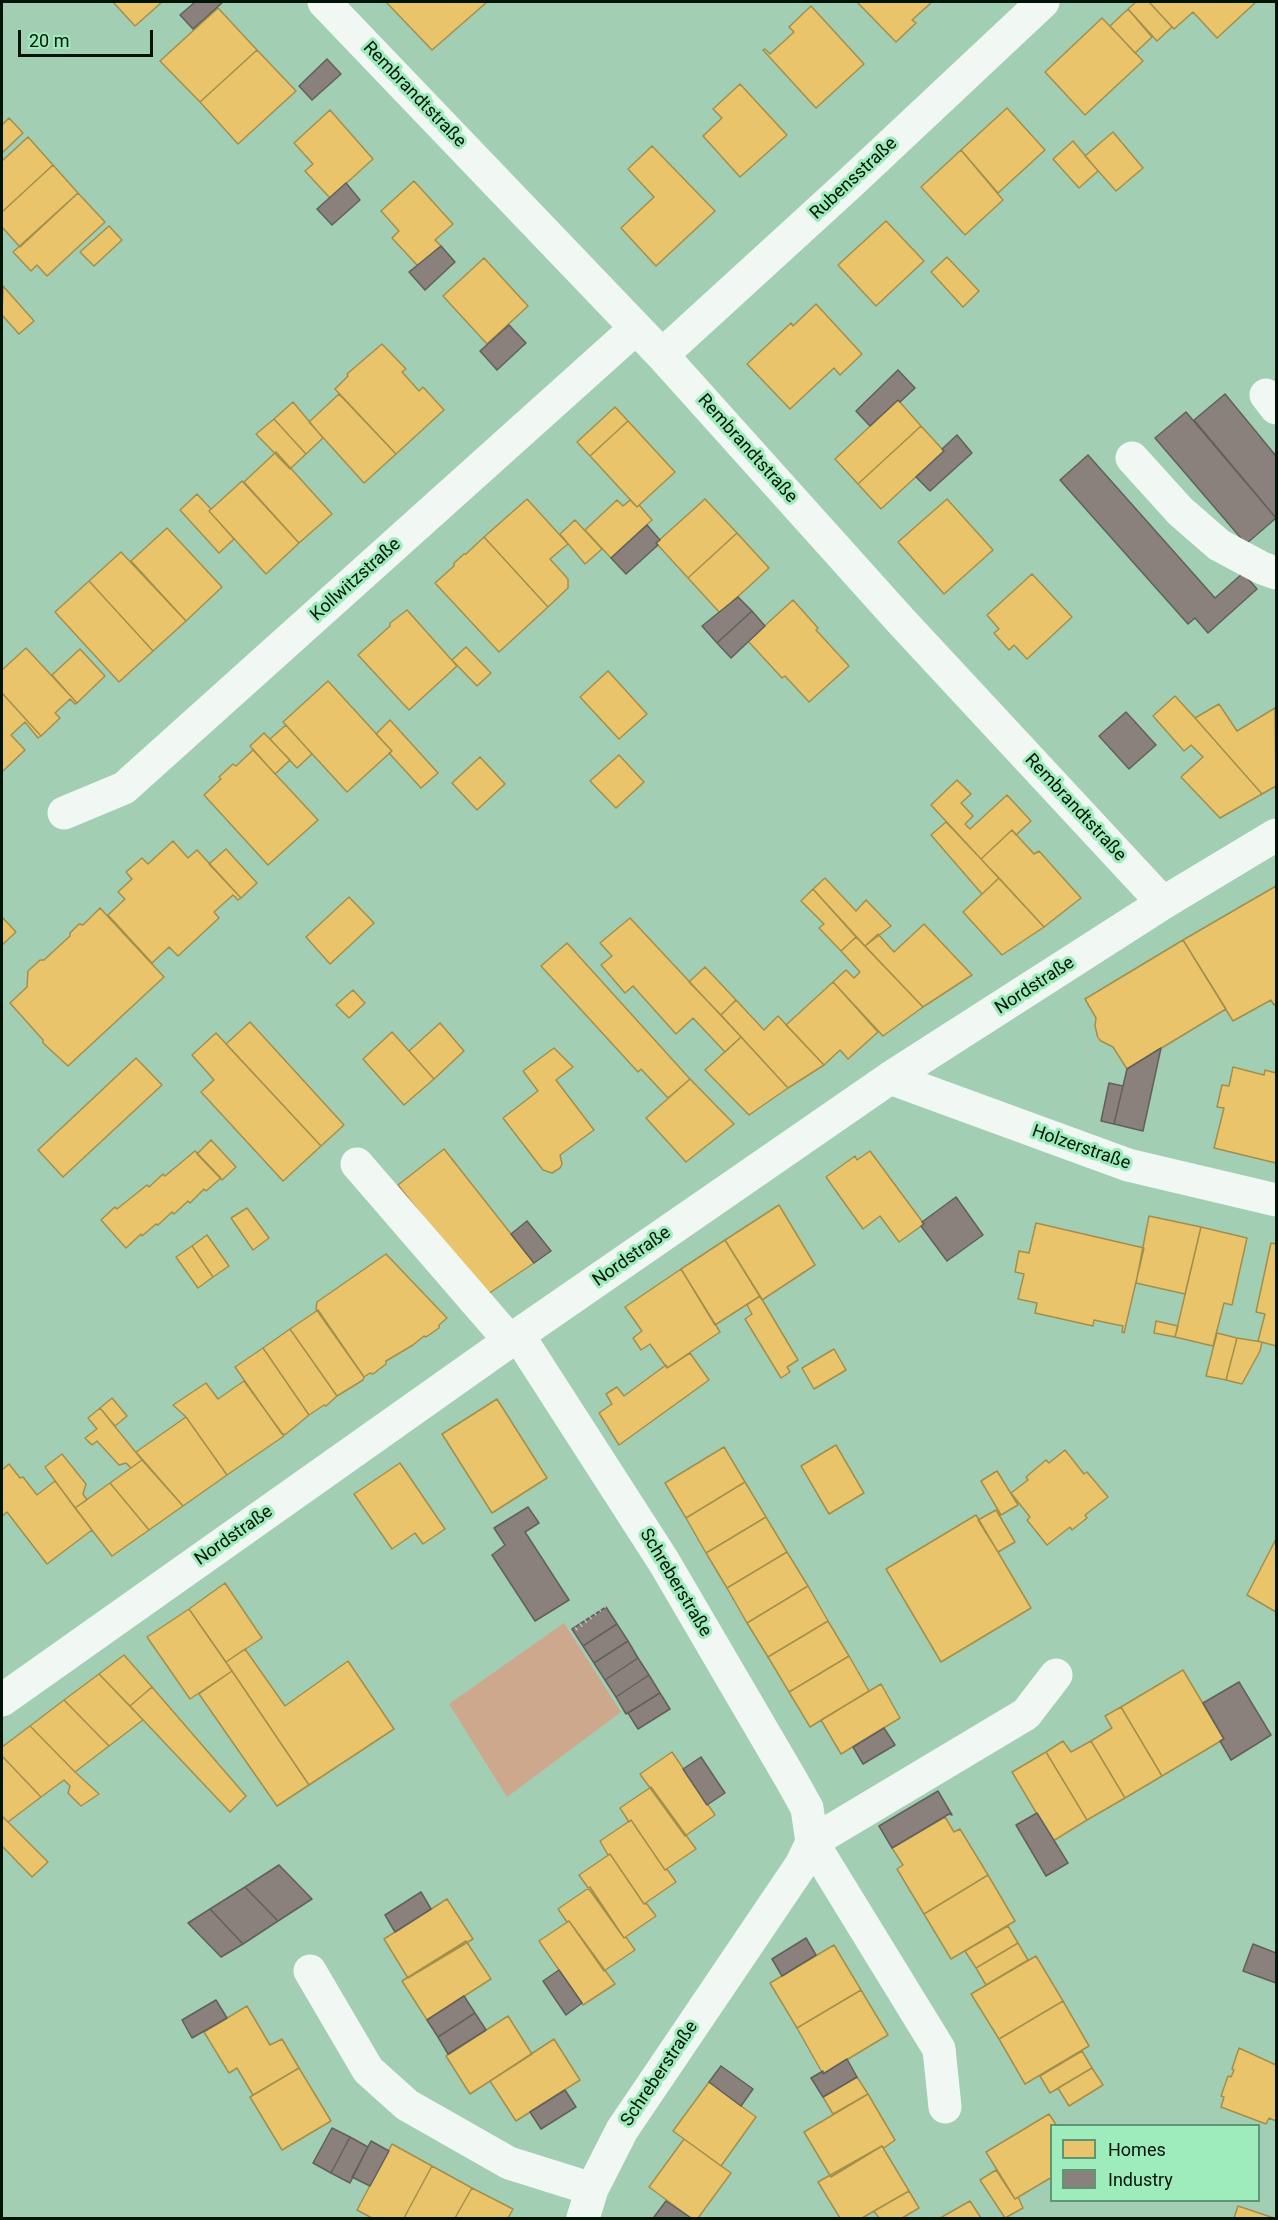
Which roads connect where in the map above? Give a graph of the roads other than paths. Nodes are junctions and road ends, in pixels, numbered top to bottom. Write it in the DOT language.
graph roads {
  1 [pos="324,2"];
  2 [pos="1043,2"];
  3 [pos="636,328"];
  4 [pos="662,355"];
  5 [pos="1132,458"];
  6 [pos="1276,573"];
  7 [pos="64,813"];
  8 [pos="1276,835"];
  9 [pos="1163,903"];
  10 [pos="890,1078"];
  11 [pos="357,1164"];
  12 [pos="1276,1200"];
  13 [pos="514,1338"];
  14 [pos="1056,1675"];
  15 [pos="2,1700"];
  16 [pos="812,1842"];
  17 [pos="310,1971"];
  18 [pos="945,2107"];
  19 [pos="588,2204"];
  1 -- 3 [label="street, Rembrandtstraße"];
  2 -- 4 [label="street, Rubensstraße"];
  3 -- 4 [label="street, Rembrandtstraße"];
  3 -- 7 [label="street, Kollwitzstraße"];
  4 -- 9 [label="street, Rembrandtstraße"];
  5 -- 6 [label="street"];
  8 -- 9 [label="street, Nordstraße"];
  9 -- 10 [label="street, Nordstraße"];
  10 -- 12 [label="street, Holzerstraße"];
  10 -- 13 [label="street, Nordstraße"];
  11 -- 13 [label="street, Schreberstraße"];
  13 -- 15 [label="street, Nordstraße"];
  13 -- 16 [label="street, Schreberstraße"];
  14 -- 16 [label="street"];
  16 -- 18 [label="street, Schreberstraße"];
  16 -- 19 [label="street, Schreberstraße"];
  17 -- 19 [label="street, Schreberstraße"];
}
